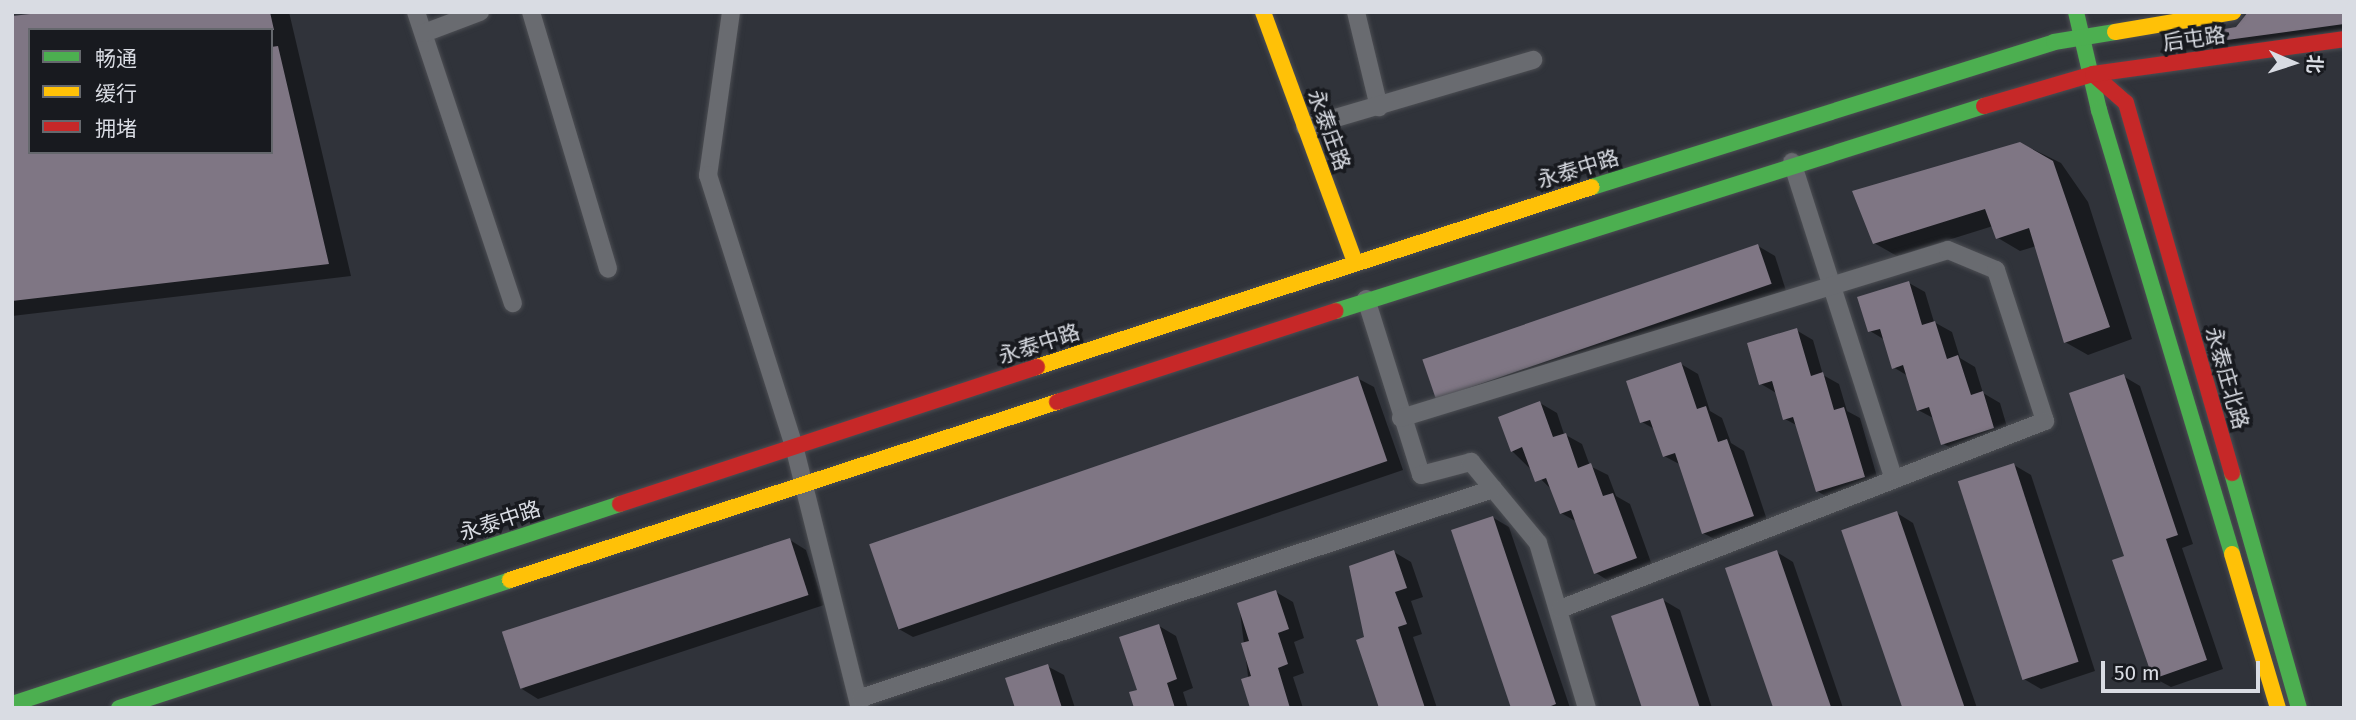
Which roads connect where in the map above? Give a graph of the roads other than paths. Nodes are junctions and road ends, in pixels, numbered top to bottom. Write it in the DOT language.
graph roads {
  1 [pos="416,12"];
  2 [pos="480,12"];
  3 [pos="531,12"];
  4 [pos="731,12"];
  5 [pos="1263,12"];
  6 [pos="1356,12"];
  7 [pos="2076,12"];
  8 [pos="2233,12"];
  9 [pos="425,33"];
  10 [pos="2082,34"];
  11 [pos="2344,39"];
  12 [pos="1533,60"];
  13 [pos="2092,74"];
  14 [pos="1380,107"];
  15 [pos="1305,127"];
  16 [pos="1792,162"];
  17 [pos="1355,261"];
  18 [pos="608,269"];
  19 [pos="1828,283"];
  20 [pos="1366,299"];
  21 [pos="513,303"];
  22 [pos="1401,418"];
  23 [pos="794,446"];
  24 [pos="1894,479"];
  25 [pos="802,484"];
  26 [pos="1493,489"];
  27 [pos="1560,610"];
  28 [pos="861,703"];
  29 [pos="12,704"];
  30 [pos="119,708"];
  31 [pos="1587,708"];
  32 [pos="2278,708"];
  33 [pos="2299,708"];
  1 -- 9 [label="street"];
  2 -- 9 [label="street"];
  3 -- 18 [label="street"];
  4 -- 23 [label="street"];
  5 -- 15 [label="main road, 永泰庄路"];
  6 -- 14 [label="street"];
  7 -- 10 [label="main road"];
  8 -- 10 [label="main road, 后屯路"];
  9 -- 21 [label="street"];
  10 -- 13 [label="main road"];
  10 -- 17 [label="main road, 永泰中路"];
  11 -- 13 [label="main road, 后屯路"];
  12 -- 14 [label="street"];
  13 -- 16 [label="main road"];
  13 -- 32 [label="main road"];
  13 -- 33 [label="main road, 永泰庄北路"];
  14 -- 15 [label="street"];
  15 -- 17 [label="main road, 永泰庄路"];
  16 -- 19 [label="street"];
  16 -- 20 [label="main road"];
  17 -- 23 [label="main road, 永泰中路"];
  19 -- 22 [label="street"];
  19 -- 24 [label="street"];
  19 -- 24 [label="street"];
  20 -- 22 [label="street"];
  20 -- 25 [label="main road"];
  22 -- 26 [label="street"];
  23 -- 25 [label="street"];
  23 -- 29 [label="main road, 永泰中路"];
  24 -- 27 [label="street"];
  25 -- 28 [label="street"];
  25 -- 30 [label="main road"];
  26 -- 27 [label="street"];
  26 -- 28 [label="street"];
  27 -- 31 [label="street"];
}
